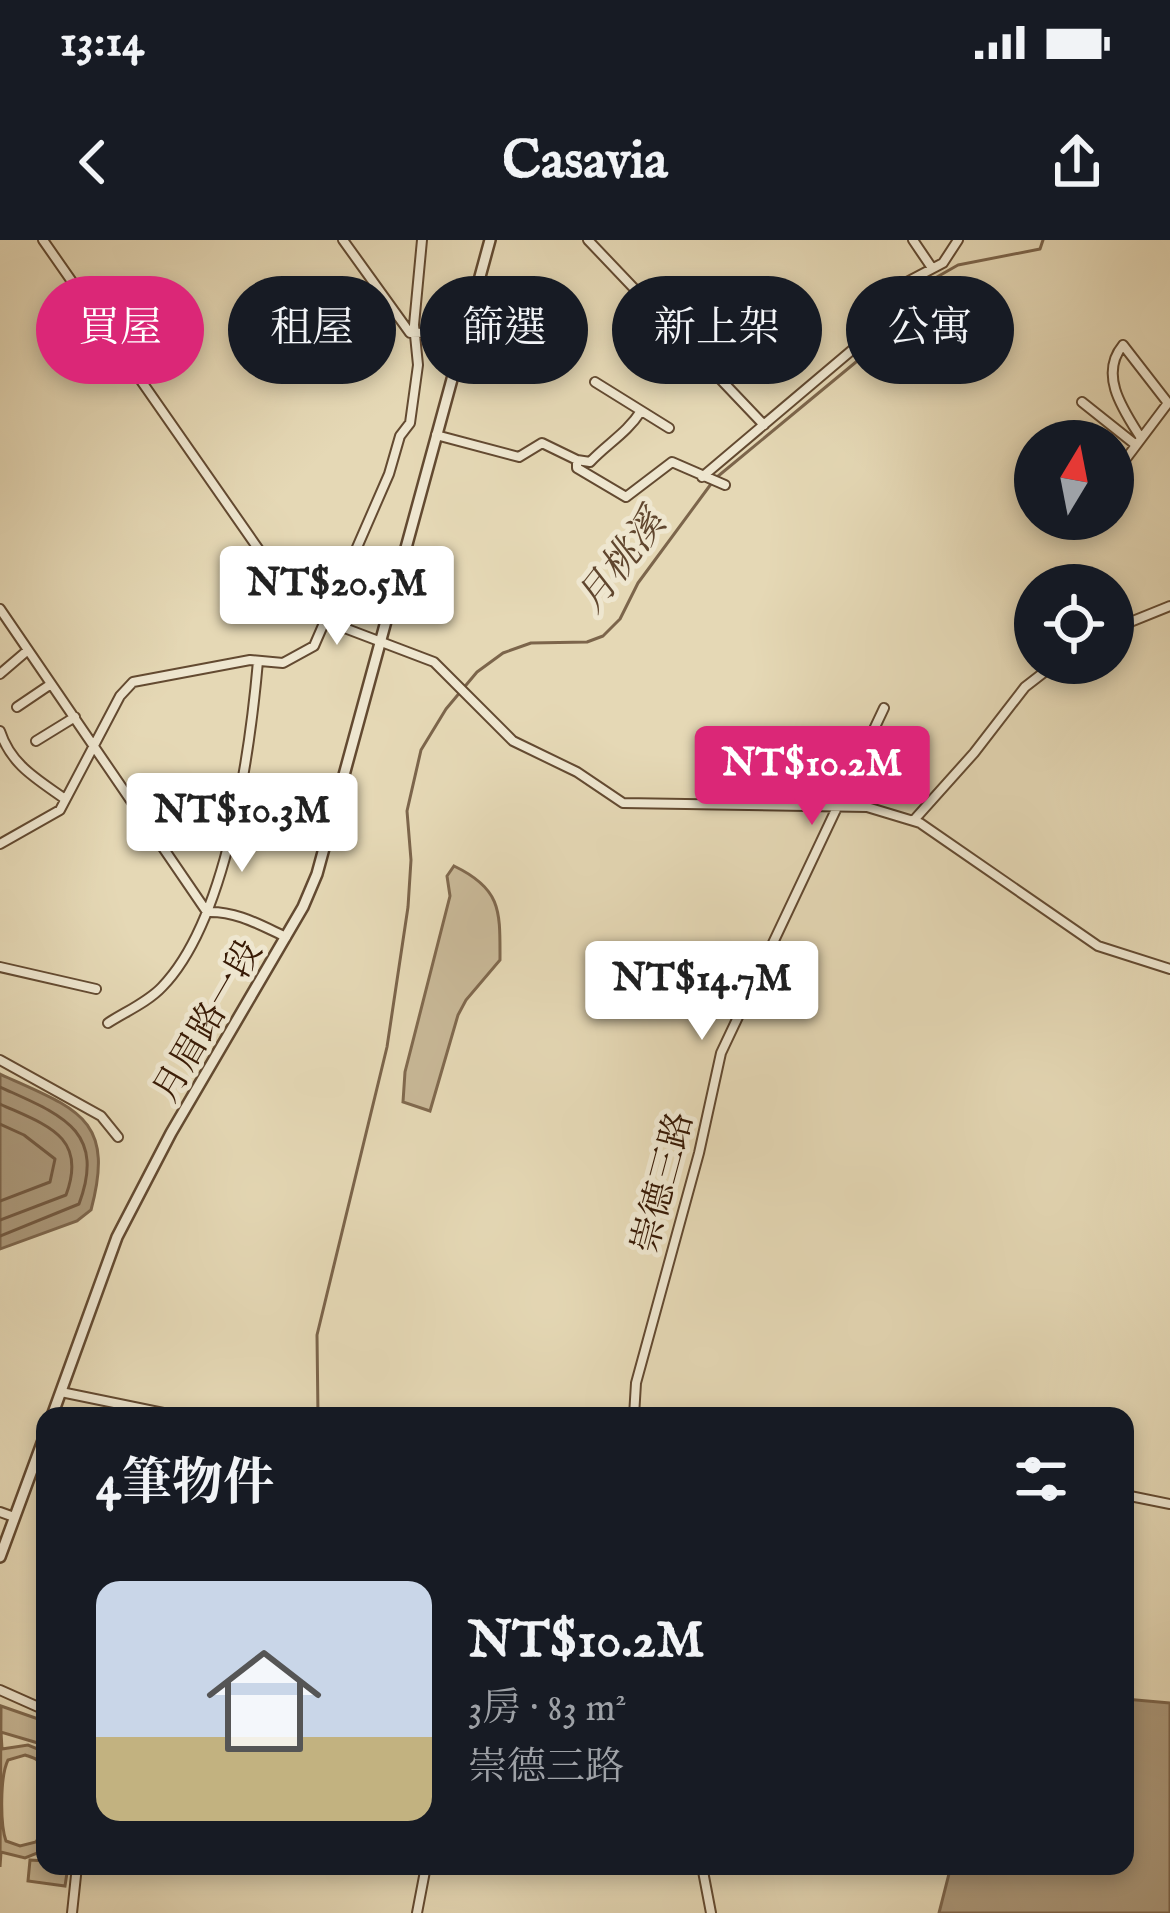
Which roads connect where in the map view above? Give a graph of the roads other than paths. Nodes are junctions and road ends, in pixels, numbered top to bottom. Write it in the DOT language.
graph roads {
  1 [pos="43,240"];
  2 [pos="344,240"];
  3 [pos="422,240"];
  4 [pos="490,240"];
  5 [pos="588,240"];
  6 [pos="913,240"];
  7 [pos="958,240"];
  8 [pos="932,268"];
  9 [pos="481,276"];
  10 [pos="417,332"];
  11 [pos="596,382"];
  12 [pos="451,384"];
  13 [pos="1082,402"];
  14 [pos="641,411"];
  15 [pos="764,425"];
  16 [pos="669,428"];
  17 [pos="436,435"];
  18 [pos="1138,442"];
  19 [pos="1134,447"];
  20 [pos="578,460"];
  21 [pos="705,479"];
  22 [pos="724,485"];
  23 [pos="1170,607"];
  24 [pos="0,609"];
  25 [pos="326,621"];
  26 [pos="1134,621"];
  27 [pos="382,643"];
  28 [pos="28,650"];
  29 [pos="258,661"];
  30 [pos="0,674"];
  31 [pos="52,684"];
  32 [pos="1029,684"];
  33 [pos="17,707"];
  34 [pos="884,708"];
  35 [pos="75,717"];
  36 [pos="0,731"];
  37 [pos="36,741"];
  38 [pos="95,747"];
  39 [pos="65,800"];
  40 [pos="835,807"];
  41 [pos="914,820"];
  42 [pos="0,844"];
  43 [pos="207,912"];
  44 [pos="286,938"];
  45 [pos="0,967"];
  46 [pos="1170,969"];
  47 [pos="96,989"];
  48 [pos="108,1022"];
  49 [pos="0,1060"];
  50 [pos="118,1137"];
  51 [pos="61,1392"];
  52 [pos="55,1407"];
  53 [pos="134,1407"];
  54 [pos="635,1407"];
  55 [pos="36,1459"];
  56 [pos="1134,1497"];
  57 [pos="1170,1504"];
  58 [pos="0,1512"];
  59 [pos="14,1516"];
  60 [pos="0,1557"];
  61 [pos="0,1690"];
  62 [pos="36,1706"];
  63 [pos="76,1875"];
  64 [pos="424,1875"];
  65 [pos="704,1875"];
  66 [pos="72,1913"];
  67 [pos="417,1913"];
  68 [pos="711,1913"];
  1 -- 25 [label="street"];
  2 -- 10 [label="street"];
  3 -- 10 [label="street"];
  4 -- 9 [label="street, 月眉路一段"];
  5 -- 15 [label="street"];
  6 -- 8 [label="street"];
  7 -- 8 [label="street"];
  8 -- 15 [label="street"];
  10 -- 25 [label="street"];
  11 -- 14 [label="street"];
  12 -- 17 [label="street, 月眉路一段"];
  13 -- 18 [label="street"];
  14 -- 16 [label="street"];
  14 -- 20 [label="street"];
  15 -- 21 [label="street"];
  17 -- 20 [label="street"];
  17 -- 27 [label="street, 月眉路一段"];
  18 -- 18 [label="street"];
  18 -- 19 [label="street"];
  20 -- 21 [label="street"];
  21 -- 22 [label="street"];
  23 -- 26 [label="street"];
  24 -- 28 [label="street"];
  25 -- 27 [label="street"];
  25 -- 29 [label="street"];
  27 -- 40 [label="street"];
  27 -- 44 [label="street, 月眉路一段"];
  28 -- 30 [label="street"];
  28 -- 31 [label="street"];
  29 -- 38 [label="street"];
  29 -- 43 [label="street"];
  31 -- 33 [label="street"];
  31 -- 35 [label="street"];
  32 -- 41 [label="street"];
  34 -- 40 [label="street, 崇德三路"];
  35 -- 37 [label="street"];
  35 -- 38 [label="street"];
  36 -- 39 [label="street"];
  38 -- 39 [label="street"];
  38 -- 43 [label="street"];
  39 -- 42 [label="street"];
  40 -- 41 [label="street"];
  40 -- 54 [label="street, 崇德三路"];
  41 -- 46 [label="street"];
  43 -- 44 [label="street"];
  43 -- 48 [label="street"];
  44 -- 51 [label="street, 月眉路一段"];
  45 -- 47 [label="street"];
  49 -- 50 [label="street"];
  51 -- 52 [label="street, 月眉路一段"];
  51 -- 53 [label="street"];
  55 -- 59 [label="street"];
  56 -- 57 [label="street"];
  58 -- 59 [label="street"];
  59 -- 60 [label="street"];
  61 -- 62 [label="street"];
  63 -- 66 [label="street"];
  64 -- 67 [label="street"];
  65 -- 68 [label="street"];
}
